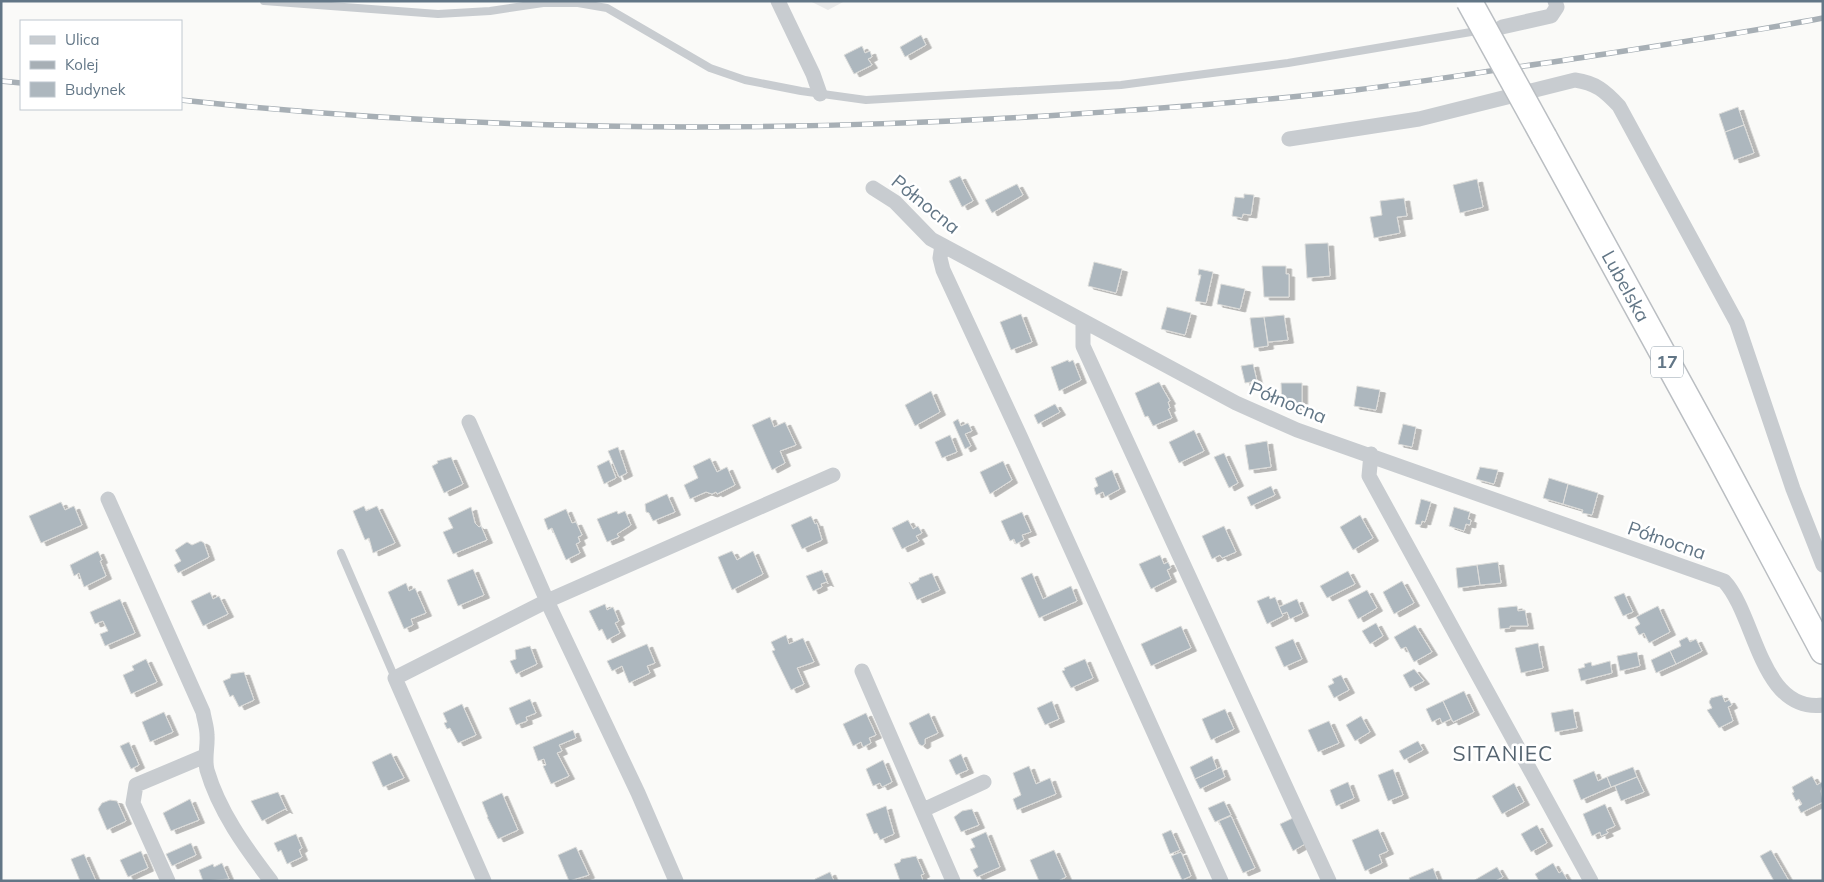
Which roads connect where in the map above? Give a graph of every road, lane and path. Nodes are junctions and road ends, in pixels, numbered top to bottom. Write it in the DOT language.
graph roads {
  1 [pos="264,1"];
  2 [pos="778,1"];
  3 [pos="1470,1"];
  4 [pos="1555,1"];
  5 [pos="1502,27"];
  6 [pos="1471,32"];
  7 [pos="820,94"];
  8 [pos="1288,139"];
  9 [pos="873,188"];
  10 [pos="942,245"];
  11 [pos="1083,321"];
  12 [pos="469,422"];
  13 [pos="1371,454"];
  14 [pos="834,475"];
  15 [pos="108,499"];
  16 [pos="341,553"];
  17 [pos="1823,565"];
  18 [pos="547,601"];
  19 [pos="1823,651"];
  20 [pos="862,672"];
  21 [pos="395,678"];
  22 [pos="1823,705"];
  23 [pos="205,756"];
  24 [pos="984,782"];
  25 [pos="924,810"];
  26 [pos="168,881"];
  27 [pos="271,881"];
  28 [pos="484,881"];
  29 [pos="676,881"];
  30 [pos="953,881"];
  31 [pos="1221,881"];
  32 [pos="1329,881"];
  33 [pos="1591,881"];
  1 -- 7 [label="lane"];
  2 -- 7 [label="street"];
  3 -- 19 [label="highway, Lubelska / 17, bridge"];
  4 -- 5 [label="street"];
  6 -- 7 [label="lane"];
  8 -- 17 [label="street"];
  9 -- 10 [label="street, Północna"];
  10 -- 11 [label="street, Północna"];
  10 -- 31 [label="street"];
  11 -- 13 [label="street, Północna"];
  11 -- 32 [label="street"];
  12 -- 18 [label="street"];
  13 -- 22 [label="street, Północna"];
  13 -- 33 [label="street"];
  14 -- 18 [label="street"];
  15 -- 23 [label="street"];
  16 -- 21 [label="lane"];
  18 -- 21 [label="street"];
  18 -- 29 [label="street"];
  20 -- 25 [label="street"];
  21 -- 28 [label="street"];
  23 -- 26 [label="street"];
  23 -- 27 [label="street"];
  24 -- 25 [label="street"];
  25 -- 30 [label="street"];
}
